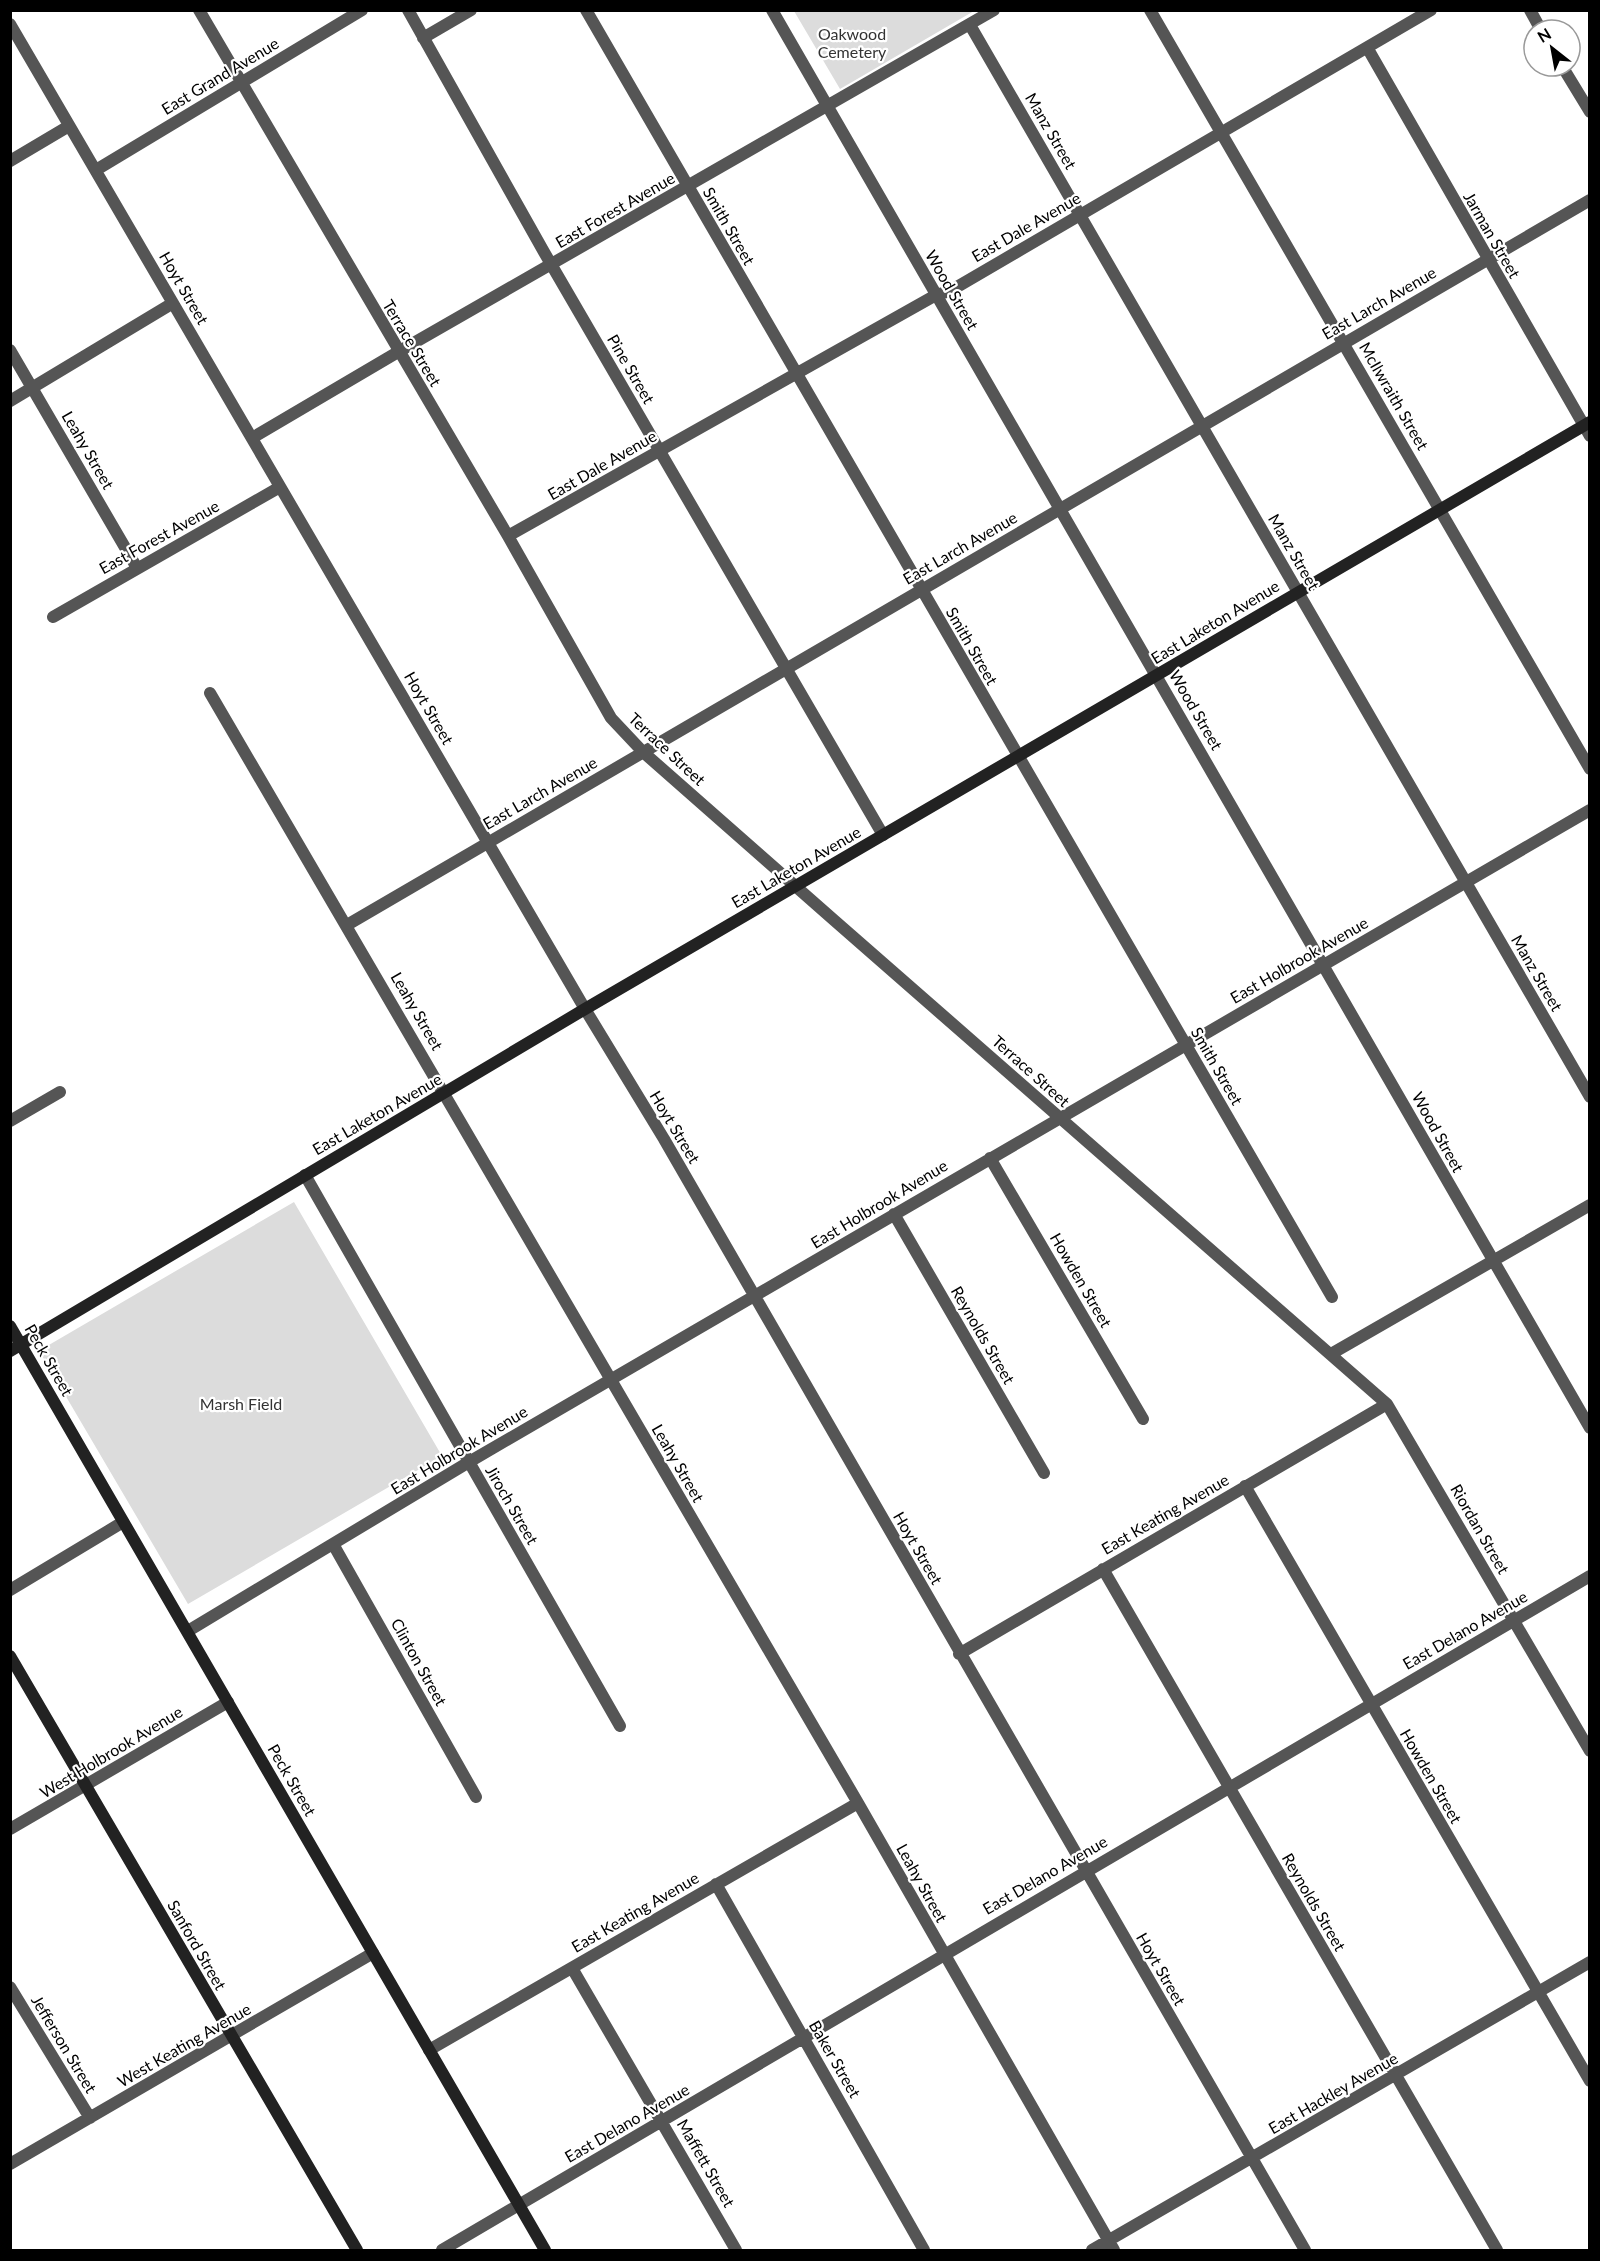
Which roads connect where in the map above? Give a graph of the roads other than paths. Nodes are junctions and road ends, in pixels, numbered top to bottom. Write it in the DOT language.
graph roads {
  1 [pos="199,10"];
  2 [pos="362,10"];
  3 [pos="408,10"];
  4 [pos="471,10"];
  5 [pos="586,10"];
  6 [pos="772,10"];
  7 [pos="994,10"];
  8 [pos="1150,10"];
  9 [pos="1431,10"];
  10 [pos="10,24"];
  11 [pos="970,25"];
  12 [pos="423,38"];
  13 [pos="1368,49"];
  14 [pos="1569,78"];
  15 [pos="241,83"];
  16 [pos="827,108"];
  17 [pos="1590,112"];
  18 [pos="69,126"];
  19 [pos="1222,133"];
  20 [pos="10,161"];
  21 [pos="96,170"];
  22 [pos="688,187"];
  23 [pos="1590,200"];
  24 [pos="1081,214"];
  25 [pos="1486,260"];
  26 [pos="551,265"];
  27 [pos="936,295"];
  28 [pos="173,303"];
  29 [pos="1344,342"];
  30 [pos="10,350"];
  31 [pos="398,352"];
  32 [pos="795,374"];
  33 [pos="33,388"];
  34 [pos="10,401"];
  35 [pos="1202,425"];
  36 [pos="1588,428"];
  37 [pos="252,438"];
  38 [pos="660,451"];
  39 [pos="280,487"];
  40 [pos="1059,508"];
  41 [pos="1440,510"];
  42 [pos="508,536"];
  43 [pos="137,568"];
  44 [pos="920,590"];
  45 [pos="1298,592"];
  46 [pos="53,617"];
  47 [pos="785,668"];
  48 [pos="1157,676"];
  49 [pos="210,693"];
  50 [pos="643,752"];
  51 [pos="1017,757"];
  52 [pos="1590,769"];
  53 [pos="1590,810"];
  54 [pos="883,836"];
  55 [pos="488,842"];
  56 [pos="1466,882"];
  57 [pos="796,886"];
  58 [pos="347,925"];
  59 [pos="1324,964"];
  60 [pos="585,1009"];
  61 [pos="1185,1045"];
  62 [pos="60,1092"];
  63 [pos="446,1093"];
  64 [pos="1590,1097"];
  65 [pos="1059,1119"];
  66 [pos="10,1121"];
  67 [pos="990,1158"];
  68 [pos="305,1176"];
  69 [pos="1590,1205"];
  70 [pos="894,1214"];
  71 [pos="1492,1261"];
  72 [pos="1332,1297"];
  73 [pos="755,1298"];
  74 [pos="10,1326"];
  75 [pos="1318,1343"];
  76 [pos="16,1348"];
  77 [pos="1331,1354"];
  78 [pos="611,1380"];
  79 [pos="1387,1404"];
  80 [pos="1143,1419"];
  81 [pos="1590,1428"];
  82 [pos="469,1462"];
  83 [pos="1044,1473"];
  84 [pos="1245,1486"];
  85 [pos="123,1522"];
  86 [pos="333,1544"];
  87 [pos="1103,1569"];
  88 [pos="1590,1576"];
  89 [pos="10,1590"];
  90 [pos="1514,1621"];
  91 [pos="188,1631"];
  92 [pos="959,1654"];
  93 [pos="10,1656"];
  94 [pos="228,1702"];
  95 [pos="1371,1704"];
  96 [pos="620,1726"];
  97 [pos="1590,1751"];
  98 [pos="86,1786"];
  99 [pos="1229,1788"];
  100 [pos="476,1797"];
  101 [pos="858,1803"];
  102 [pos="10,1829"];
  103 [pos="1085,1871"];
  104 [pos="716,1884"];
  105 [pos="373,1953"];
  106 [pos="944,1954"];
  107 [pos="1590,1962"];
  108 [pos="572,1968"];
  109 [pos="10,1988"];
  110 [pos="1538,1992"];
  111 [pos="231,2036"];
  112 [pos="804,2037"];
  113 [pos="429,2050"];
  114 [pos="1395,2076"];
  115 [pos="1590,2082"];
  116 [pos="90,2118"];
  117 [pos="663,2121"];
  118 [pos="1252,2159"];
  119 [pos="10,2164"];
  120 [pos="519,2205"];
  121 [pos="1111,2246"];
  122 [pos="357,2250"];
  123 [pos="442,2250"];
  124 [pos="545,2250"];
  125 [pos="736,2250"];
  126 [pos="924,2250"];
  127 [pos="1092,2250"];
  128 [pos="1305,2250"];
  129 [pos="1497,2250"];
  1 -- 15 [label="street, Terrace Street"];
  2 -- 15 [label="street, East Grand Avenue"];
  3 -- 12 [label="street, Pine Street"];
  4 -- 12 [label="street"];
  5 -- 22 [label="street, Smith Street"];
  6 -- 16 [label="street, Wood Street"];
  7 -- 11 [label="street, East Forest Avenue"];
  8 -- 19 [label="street, McIlwraith Street"];
  9 -- 13 [label="street, East Dale Avenue"];
  10 -- 18 [label="street, Hoyt Street"];
  11 -- 16 [label="street, East Forest Avenue"];
  11 -- 24 [label="street, Manz Street"];
  12 -- 26 [label="street, Pine Street"];
  13 -- 19 [label="street, East Dale Avenue"];
  13 -- 25 [label="street, Jarman Street"];
  14 -- 17 [label="street"];
  15 -- 21 [label="street, East Grand Avenue"];
  15 -- 31 [label="street, Terrace Street"];
  16 -- 22 [label="street, East Forest Avenue"];
  16 -- 27 [label="street, Wood Street"];
  18 -- 20 [label="street"];
  18 -- 21 [label="street, Hoyt Street"];
  19 -- 24 [label="street, East Dale Avenue"];
  19 -- 29 [label="street, McIlwraith Street"];
  21 -- 28 [label="street, Hoyt Street"];
  22 -- 26 [label="street, East Forest Avenue"];
  22 -- 32 [label="street, Smith Street"];
  23 -- 25 [label="street, East Larch Avenue"];
  24 -- 27 [label="street, East Dale Avenue"];
  24 -- 35 [label="street, Manz Street"];
  25 -- 29 [label="street, East Larch Avenue"];
  25 -- 36 [label="street, Jarman Street"];
  26 -- 31 [label="street, East Forest Avenue"];
  26 -- 38 [label="street, Pine Street"];
  27 -- 32 [label="street, East Dale Avenue"];
  27 -- 40 [label="street, Wood Street"];
  28 -- 33 [label="street"];
  28 -- 37 [label="street, Hoyt Street"];
  29 -- 35 [label="street, East Larch Avenue"];
  29 -- 41 [label="street, McIlwraith Street"];
  30 -- 33 [label="street, Leahy Street"];
  31 -- 37 [label="street, East Forest Avenue"];
  31 -- 42 [label="street, Terrace Street"];
  32 -- 38 [label="street, East Dale Avenue"];
  32 -- 44 [label="street, Smith Street"];
  33 -- 34 [label="street"];
  33 -- 43 [label="street, Leahy Street"];
  35 -- 40 [label="street, East Larch Avenue"];
  35 -- 45 [label="street, Manz Street"];
  36 -- 41 [label="main road, East Laketon Avenue"];
  37 -- 39 [label="street, Hoyt Street"];
  38 -- 42 [label="street, East Dale Avenue"];
  38 -- 47 [label="street, Pine Street"];
  39 -- 43 [label="street, East Forest Avenue"];
  39 -- 55 [label="street, Hoyt Street"];
  40 -- 44 [label="street, East Larch Avenue"];
  40 -- 48 [label="street, Wood Street"];
  41 -- 45 [label="main road, East Laketon Avenue"];
  41 -- 52 [label="street, McIlwraith Street"];
  42 -- 50 [label="street, Terrace Street"];
  43 -- 46 [label="street, East Forest Avenue"];
  44 -- 47 [label="street, East Larch Avenue"];
  44 -- 51 [label="street, Smith Street"];
  45 -- 48 [label="main road, East Laketon Avenue"];
  45 -- 56 [label="street, Manz Street"];
  47 -- 50 [label="street, East Larch Avenue"];
  47 -- 54 [label="street, Pine Street"];
  48 -- 51 [label="main road, East Laketon Avenue"];
  48 -- 59 [label="street, Wood Street"];
  49 -- 58 [label="street, Leahy Street"];
  50 -- 55 [label="street, East Larch Avenue"];
  50 -- 57 [label="street, Terrace Street"];
  51 -- 54 [label="main road, East Laketon Avenue"];
  51 -- 61 [label="street, Smith Street"];
  53 -- 56 [label="street, East Holbrook Avenue"];
  54 -- 57 [label="main road, East Laketon Avenue"];
  55 -- 58 [label="street, East Larch Avenue"];
  55 -- 60 [label="street, Hoyt Street"];
  56 -- 59 [label="street, East Holbrook Avenue"];
  56 -- 64 [label="street, Manz Street"];
  57 -- 60 [label="main road, East Laketon Avenue"];
  57 -- 65 [label="street, Terrace Street"];
  58 -- 63 [label="street, Leahy Street"];
  59 -- 61 [label="street, East Holbrook Avenue"];
  59 -- 71 [label="street, Wood Street"];
  60 -- 63 [label="main road, East Laketon Avenue"];
  60 -- 73 [label="street, Hoyt Street"];
  61 -- 65 [label="street, East Holbrook Avenue"];
  61 -- 72 [label="street, Smith Street"];
  62 -- 66 [label="street"];
  63 -- 68 [label="main road, East Laketon Avenue"];
  63 -- 78 [label="street, Leahy Street"];
  65 -- 67 [label="street, East Holbrook Avenue"];
  65 -- 75 [label="street, Terrace Street"];
  67 -- 70 [label="street, East Holbrook Avenue"];
  67 -- 80 [label="street, Howden Street"];
  68 -- 76 [label="main road, East Laketon Avenue"];
  68 -- 82 [label="street, Jiroch Street"];
  69 -- 71 [label="street"];
  70 -- 73 [label="street, East Holbrook Avenue"];
  70 -- 83 [label="street, Reynolds Street"];
  71 -- 77 [label="street"];
  71 -- 81 [label="street, Wood Street"];
  73 -- 78 [label="street, East Holbrook Avenue"];
  73 -- 92 [label="street, Hoyt Street"];
  74 -- 76 [label="main road, Peck Street"];
  75 -- 77 [label="street, Riordan Street"];
  76 -- 85 [label="main road, Peck Street"];
  77 -- 79 [label="street, Riordan Street"];
  78 -- 82 [label="street, East Holbrook Avenue"];
  78 -- 101 [label="street, Leahy Street"];
  79 -- 84 [label="street, East Keating Avenue"];
  79 -- 90 [label="street, Riordan Street"];
  82 -- 86 [label="street, East Holbrook Avenue"];
  82 -- 96 [label="street, Jiroch Street"];
  84 -- 87 [label="street, East Keating Avenue"];
  84 -- 95 [label="street, Howden Street"];
  85 -- 89 [label="street"];
  85 -- 91 [label="main road, Peck Street"];
  86 -- 91 [label="street, East Holbrook Avenue"];
  86 -- 100 [label="street, Clinton Street"];
  87 -- 92 [label="street, East Keating Avenue"];
  87 -- 99 [label="street, Reynolds Street"];
  88 -- 90 [label="street, East Delano Avenue"];
  90 -- 95 [label="street, East Delano Avenue"];
  90 -- 97 [label="street, Riordan Street"];
  91 -- 94 [label="main road, Peck Street"];
  92 -- 103 [label="street, Hoyt Street"];
  93 -- 98 [label="main road, Sanford Street"];
  94 -- 98 [label="street, West Holbrook Avenue"];
  94 -- 105 [label="main road, Peck Street"];
  95 -- 99 [label="street, East Delano Avenue"];
  95 -- 110 [label="street, Howden Street"];
  98 -- 102 [label="street, West Holbrook Avenue"];
  98 -- 111 [label="main road, Sanford Street"];
  99 -- 103 [label="street, East Delano Avenue"];
  99 -- 114 [label="street, Reynolds Street"];
  101 -- 104 [label="street, East Keating Avenue"];
  101 -- 106 [label="street, Leahy Street"];
  103 -- 106 [label="street, East Delano Avenue"];
  103 -- 118 [label="street, Hoyt Street"];
  104 -- 108 [label="street, East Keating Avenue"];
  104 -- 112 [label="street, Baker Street"];
  105 -- 111 [label="street, West Keating Avenue"];
  105 -- 113 [label="main road, Peck Street"];
  106 -- 112 [label="street, East Delano Avenue"];
  106 -- 121 [label="street, Leahy Street"];
  107 -- 110 [label="street, East Hackley Avenue"];
  108 -- 113 [label="street, East Keating Avenue"];
  108 -- 117 [label="street, Maffett Street"];
  109 -- 116 [label="street, Jefferson Street"];
  110 -- 114 [label="street, East Hackley Avenue"];
  110 -- 115 [label="street, Howden Street"];
  111 -- 116 [label="street, West Keating Avenue"];
  111 -- 122 [label="main road, Sanford Street"];
  112 -- 117 [label="street, East Delano Avenue"];
  112 -- 126 [label="street, Baker Street"];
  113 -- 120 [label="main road, Peck Street"];
  114 -- 118 [label="street, East Hackley Avenue"];
  114 -- 129 [label="street, Reynolds Street"];
  116 -- 119 [label="street, West Keating Avenue"];
  117 -- 120 [label="street, East Delano Avenue"];
  117 -- 125 [label="street, Maffett Street"];
  118 -- 121 [label="street, East Hackley Avenue"];
  118 -- 128 [label="street, Hoyt Street"];
  120 -- 123 [label="street, East Delano Avenue"];
  120 -- 124 [label="main road, Peck Street"];
  121 -- 127 [label="street, East Hackley Avenue"];
}
